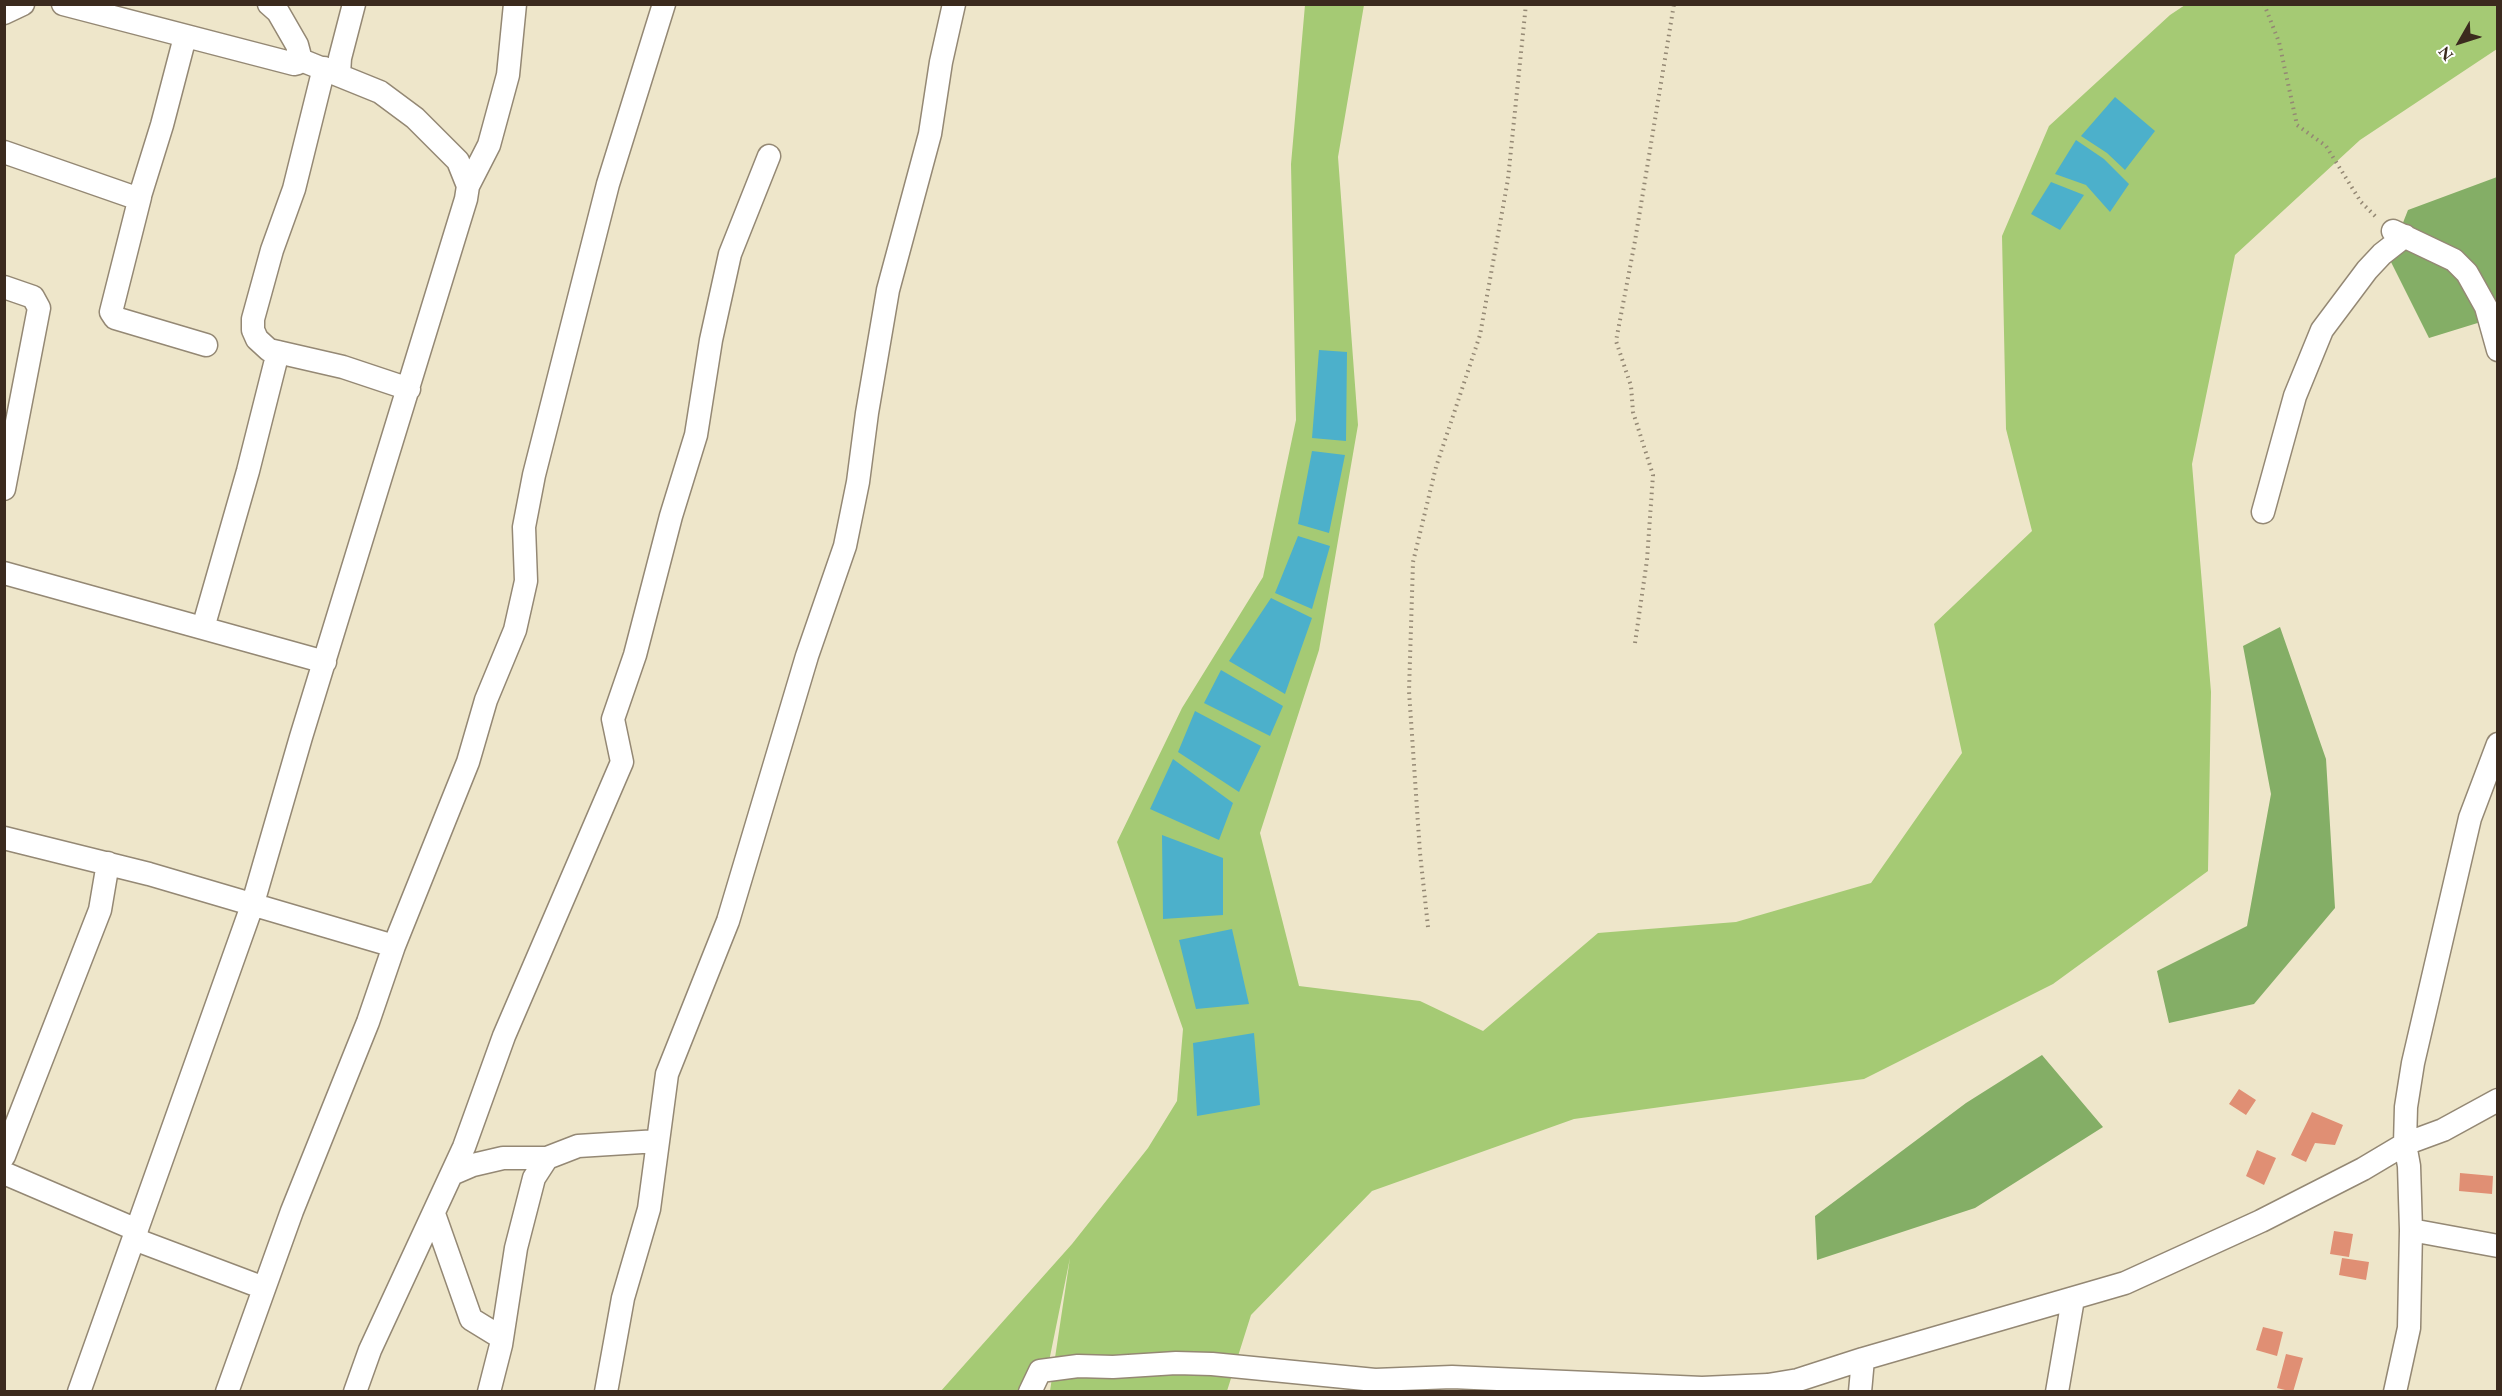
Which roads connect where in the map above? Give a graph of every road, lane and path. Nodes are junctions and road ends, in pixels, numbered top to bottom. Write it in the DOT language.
graph roads {
  1 [pos="24,4"];
  2 [pos="63,4"];
  3 [pos="269,4"];
  4 [pos="354,4"];
  5 [pos="515,4"];
  6 [pos="664,4"];
  7 [pos="954,4"];
  8 [pos="1526,4"];
  9 [pos="1674,4"];
  10 [pos="2264,4"];
  11 [pos="4,13"];
  12 [pos="185,37"];
  13 [pos="301,60"];
  14 [pos="331,71"];
  15 [pos="4,152"];
  16 [pos="769,156"];
  17 [pos="468,186"];
  18 [pos="140,197"];
  19 [pos="2397,233"];
  20 [pos="4,287"];
  21 [pos="206,345"];
  22 [pos="2498,350"];
  23 [pos="278,352"];
  24 [pos="409,389"];
  25 [pos="4,489"];
  26 [pos="2263,512"];
  27 [pos="4,573"];
  28 [pos="202,628"];
  29 [pos="1635,644"];
  30 [pos="325,662"];
  31 [pos="2498,744"];
  32 [pos="4,838"];
  33 [pos="108,863"];
  34 [pos="253,903"];
  35 [pos="1428,927"];
  36 [pos="394,946"];
  37 [pos="2498,1100"];
  38 [pos="658,1141"];
  39 [pos="2405,1144"];
  40 [pos="4,1156"];
  41 [pos="547,1158"];
  42 [pos="4,1173"];
  43 [pos="452,1174"];
  44 [pos="434,1214"];
  45 [pos="2411,1230"];
  46 [pos="135,1234"];
  47 [pos="2498,1246"];
  48 [pos="264,1288"];
  49 [pos="2073,1299"];
  50 [pos="502,1338"];
  51 [pos="1863,1359"];
  52 [pos="1514,1385"];
  53 [pos="1616,1388"];
  54 [pos="1743,1389"];
  55 [pos="79,1392"];
  56 [pos="226,1392"];
  57 [pos="356,1392"];
  58 [pos="489,1392"];
  59 [pos="606,1392"];
  60 [pos="1030,1392"];
  61 [pos="1860,1392"];
  62 [pos="2057,1392"];
  63 [pos="2395,1392"];
  1 -- 11 [label="street"];
  2 -- 12 [label="street"];
  3 -- 13 [label="street"];
  4 -- 14 [label="street"];
  5 -- 17 [label="street"];
  6 -- 36 [label="street"];
  7 -- 38 [label="street"];
  8 -- 35 [label="path"];
  9 -- 29 [label="path"];
  10 -- 19 [label="path"];
  12 -- 13 [label="street"];
  12 -- 18 [label="street"];
  13 -- 14 [label="street"];
  14 -- 17 [label="street"];
  14 -- 23 [label="street"];
  15 -- 18 [label="street"];
  16 -- 43 [label="street"];
  17 -- 24 [label="street"];
  18 -- 21 [label="street"];
  19 -- 22 [label="street"];
  19 -- 26 [label="street"];
  20 -- 25 [label="street"];
  23 -- 24 [label="street"];
  23 -- 28 [label="street"];
  24 -- 30 [label="street"];
  27 -- 28 [label="street"];
  28 -- 30 [label="street"];
  30 -- 34 [label="street"];
  31 -- 39 [label="street"];
  32 -- 33 [label="street"];
  33 -- 34 [label="street"];
  33 -- 40 [label="street"];
  34 -- 36 [label="street"];
  34 -- 46 [label="street"];
  36 -- 48 [label="street"];
  37 -- 39 [label="street"];
  38 -- 41 [label="street"];
  38 -- 59 [label="street"];
  39 -- 45 [label="street"];
  39 -- 49 [label="street"];
  41 -- 43 [label="street"];
  41 -- 50 [label="street"];
  42 -- 46 [label="street"];
  43 -- 44 [label="street"];
  44 -- 50 [label="street"];
  44 -- 57 [label="street"];
  45 -- 47 [label="street"];
  45 -- 63 [label="street"];
  46 -- 48 [label="street"];
  46 -- 55 [label="street"];
  48 -- 56 [label="street"];
  49 -- 51 [label="street"];
  49 -- 62 [label="street"];
  50 -- 58 [label="street"];
  51 -- 54 [label="street"];
  51 -- 61 [label="street"];
  52 -- 53 [label="street"];
  52 -- 60 [label="street"];
  53 -- 54 [label="street"];
}
